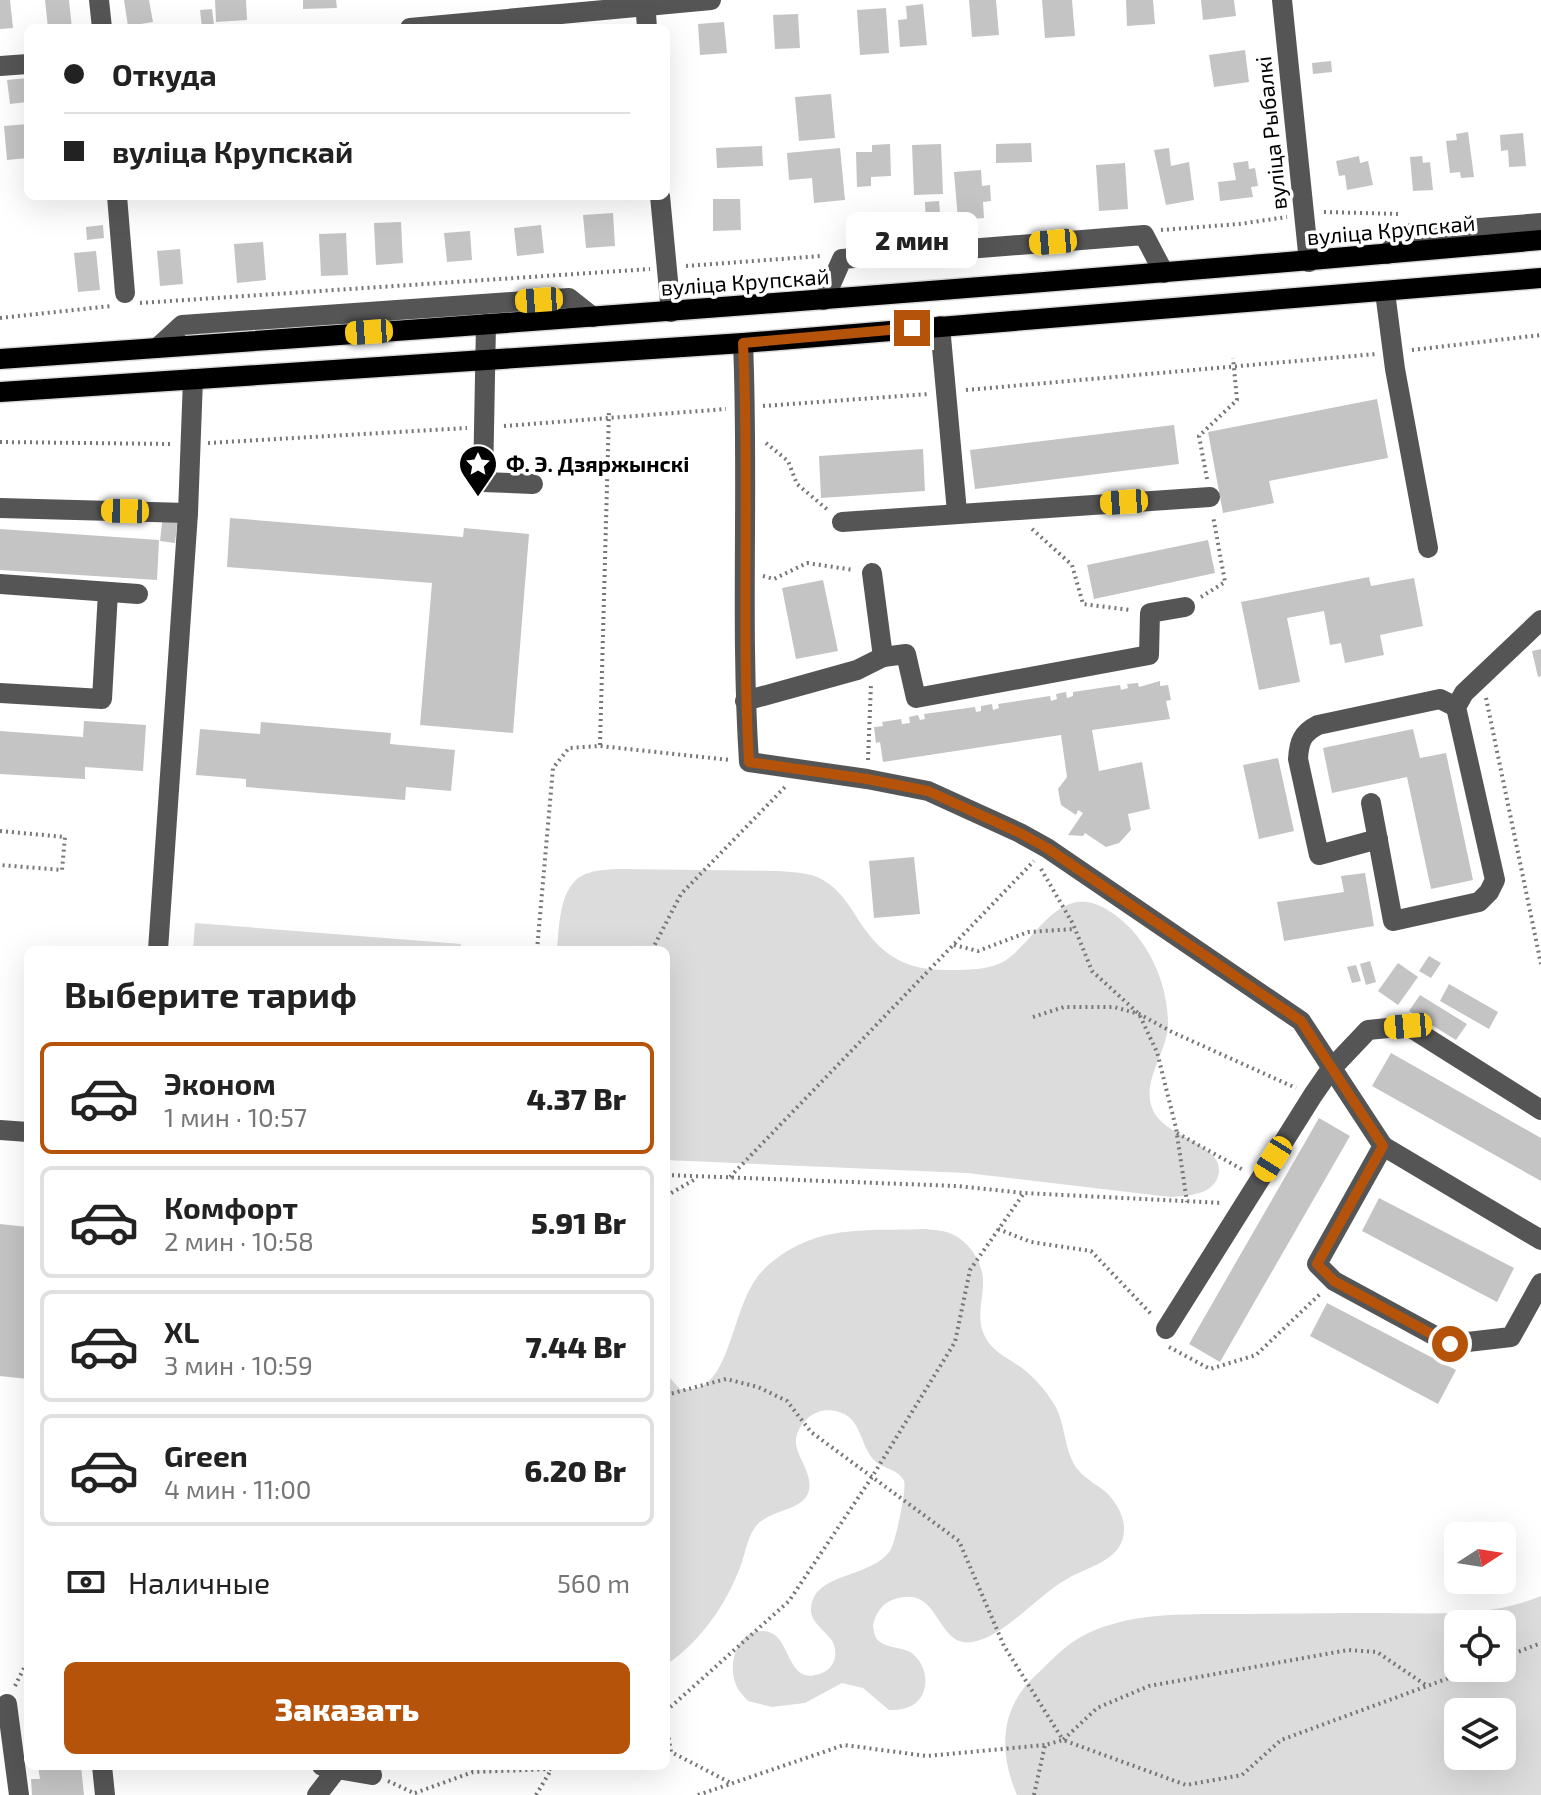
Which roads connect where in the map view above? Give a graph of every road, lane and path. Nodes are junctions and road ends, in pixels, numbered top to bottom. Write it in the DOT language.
graph roads {
  1 [pos="99,0"];
  2 [pos="711,0"];
  3 [pos="1282,0"];
  4 [pos="645,3"];
  5 [pos="102,24"];
  6 [pos="448,24"];
  7 [pos="647,24"];
  8 [pos="24,64"];
  9 [pos="0,66"];
  10 [pos="117,200"];
  11 [pos="660,200"];
  12 [pos="1406,214"];
  13 [pos="1304,215"];
  14 [pos="1541,223"];
  15 [pos="1160,230"];
  16 [pos="1541,240"];
  17 [pos="1387,254"];
  18 [pos="825,256"];
  19 [pos="1309,262"];
  20 [pos="666,268"];
  21 [pos="1164,273"];
  22 [pos="1541,278"];
  23 [pos="1385,292"];
  24 [pos="824,300"];
  25 [pos="121,301"];
  26 [pos="671,312"];
  27 [pos="593,317"];
  28 [pos="0,318"];
  29 [pos="486,324"];
  30 [pos="940,326"];
  31 [pos="1541,335"];
  32 [pos="743,343"];
  33 [pos="157,348"];
  34 [pos="1393,352"];
  35 [pos="0,359"];
  36 [pos="486,361"];
  37 [pos="193,379"];
  38 [pos="0,392"];
  39 [pos="946,392"];
  40 [pos="609,415"];
  41 [pos="745,417"];
  42 [pos="484,427"];
  43 [pos="0,442"];
  44 [pos="191,444"];
  45 [pos="533,484"];
  46 [pos="1210,497"];
  47 [pos="0,508"];
  48 [pos="1010,509"];
  49 [pos="957,512"];
  50 [pos="188,513"];
  51 [pos="842,522"];
  52 [pos="1428,548"];
  53 [pos="746,571"];
  54 [pos="872,573"];
  55 [pos="0,584"];
  56 [pos="108,592"];
  57 [pos="138,594"];
  58 [pos="1185,607"];
  59 [pos="1150,613"];
  60 [pos="1541,620"];
  61 [pos="877,659"];
  62 [pos="1482,676"];
  63 [pos="0,693"];
  64 [pos="745,701"];
  65 [pos="1456,707"];
  66 [pos="600,746"];
  67 [pos="749,762"];
  68 [pos="801,770"];
  69 [pos="867,779"];
  70 [pos="1371,803"];
  71 [pos="0,831"];
  72 [pos="1378,839"];
  73 [pos="1041,854"];
  74 [pos="0,865"];
  75 [pos="1075,929"];
  76 [pos="954,945"];
  77 [pos="158,946"];
  78 [pos="537,946"];
  79 [pos="654,946"];
  80 [pos="1541,964"];
  81 [pos="1139,1014"];
  82 [pos="1033,1017"];
  83 [pos="1331,1069"];
  84 [pos="1313,1095"];
  85 [pos="1541,1110"];
  86 [pos="0,1130"];
  87 [pos="24,1132"];
  88 [pos="1177,1133"];
  89 [pos="1383,1146"];
  90 [pos="670,1175"];
  91 [pos="699,1177"];
  92 [pos="730,1177"];
  93 [pos="1260,1180"];
  94 [pos="1024,1193"];
  95 [pos="670,1194"];
  96 [pos="1187,1202"];
  97 [pos="1247,1204"];
  98 [pos="1541,1240"];
  99 [pos="1541,1283"];
  100 [pos="1166,1329"];
  101 [pos="670,1394"];
  102 [pos="872,1477"];
  103 [pos="1541,1643"];
  104 [pos="1516,1653"];
  105 [pos="24,1668"];
  106 [pos="1444,1680"];
  107 [pos="1427,1686"];
  108 [pos="7,1704"];
  109 [pos="670,1707"];
  110 [pos="1063,1740"];
  111 [pos="1045,1745"];
  112 [pos="670,1746"];
  113 [pos="102,1770"];
  114 [pos="329,1770"];
  115 [pos="342,1770"];
  116 [pos="506,1770"];
  117 [pos="553,1770"];
  118 [pos="372,1775"];
  119 [pos="731,1783"];
  120 [pos="416,1794"];
  121 [pos="19,1795"];
  122 [pos="105,1795"];
  123 [pos="317,1795"];
  124 [pos="536,1795"];
  125 [pos="698,1795"];
  126 [pos="1034,1795"];
  1 -- 5 [label="street"];
  2 -- 4 [label="street"];
  3 -- 13 [label="street, вуліца Рыбалкі"];
  4 -- 6 [label="street"];
  4 -- 7 [label="street"];
  8 -- 9 [label="street"];
  10 -- 25 [label="street"];
  11 -- 20 [label="street"];
  12 -- 13 [label="path"];
  13 -- 15 [label="path"];
  13 -- 19 [label="street, вуліца Рыбалкі"];
  14 -- 17 [label="street"];
  16 -- 17 [label="main road, вуліца Крупскай"];
  17 -- 19 [label="main road, вуліца Крупскай"];
  18 -- 20 [label="path"];
  19 -- 21 [label="main road, вуліца Крупскай"];
  20 -- 25 [label="path"];
  20 -- 26 [label="street"];
  21 -- 24 [label="main road, вуліца Крупскай"];
  21 -- 24 [label="street"];
  22 -- 23 [label="main road"];
  23 -- 30 [label="main road"];
  23 -- 34 [label="street"];
  24 -- 26 [label="main road, вуліца Крупскай"];
  25 -- 28 [label="path"];
  26 -- 27 [label="main road, вуліца Крупскай"];
  27 -- 29 [label="main road, вуліца Крупскай"];
  27 -- 33 [label="street"];
  29 -- 33 [label="main road, вуліца Крупскай"];
  29 -- 36 [label="street"];
  30 -- 32 [label="main road"];
  30 -- 39 [label="street"];
  31 -- 34 [label="path"];
  32 -- 36 [label="main road"];
  32 -- 41 [label="street"];
  33 -- 35 [label="main road, вуліца Крупскай"];
  34 -- 39 [label="path"];
  34 -- 52 [label="street"];
  36 -- 37 [label="main road"];
  36 -- 42 [label="street"];
  37 -- 38 [label="main road"];
  37 -- 44 [label="street"];
  39 -- 41 [label="path"];
  39 -- 49 [label="street"];
  40 -- 41 [label="path"];
  40 -- 42 [label="path"];
  40 -- 66 [label="path"];
  41 -- 51 [label="path"];
  41 -- 53 [label="street"];
  42 -- 44 [label="path"];
  42 -- 45 [label="street"];
  43 -- 44 [label="path"];
  44 -- 50 [label="street"];
  46 -- 48 [label="street"];
  47 -- 50 [label="street"];
  48 -- 49 [label="street"];
  48 -- 59 [label="path"];
  49 -- 51 [label="street"];
  50 -- 77 [label="street"];
  53 -- 54 [label="path"];
  53 -- 64 [label="street"];
  54 -- 61 [label="street"];
  55 -- 56 [label="street"];
  56 -- 57 [label="street"];
  56 -- 63 [label="street"];
  58 -- 59 [label="street"];
  59 -- 61 [label="street"];
  60 -- 62 [label="street"];
  61 -- 64 [label="street"];
  61 -- 69 [label="path"];
  62 -- 65 [label="street"];
  62 -- 80 [label="path"];
  64 -- 67 [label="street"];
  65 -- 72 [label="street"];
  65 -- 72 [label="street"];
  66 -- 67 [label="path"];
  66 -- 78 [label="path"];
  67 -- 68 [label="street"];
  68 -- 69 [label="street"];
  68 -- 79 [label="path"];
  69 -- 73 [label="street"];
  70 -- 72 [label="street"];
  71 -- 74 [label="path"];
  73 -- 75 [label="path"];
  73 -- 76 [label="path"];
  73 -- 83 [label="street"];
  75 -- 76 [label="path"];
  75 -- 81 [label="path"];
  76 -- 92 [label="path"];
  81 -- 82 [label="path"];
  81 -- 84 [label="path"];
  81 -- 88 [label="path"];
  83 -- 84 [label="street"];
  83 -- 85 [label="street"];
  83 -- 89 [label="street"];
  84 -- 93 [label="street"];
  86 -- 87 [label="street"];
  88 -- 93 [label="path"];
  88 -- 96 [label="path"];
  89 -- 98 [label="street"];
  89 -- 99 [label="street"];
  90 -- 91 [label="path"];
  91 -- 92 [label="path"];
  91 -- 95 [label="path"];
  92 -- 94 [label="path"];
  93 -- 97 [label="street"];
  94 -- 96 [label="path"];
  94 -- 102 [label="path"];
  96 -- 97 [label="path"];
  97 -- 100 [label="street"];
  101 -- 102 [label="path"];
  102 -- 109 [label="path"];
  102 -- 110 [label="path"];
  103 -- 104 [label="path"];
  105 -- 108 [label="path"];
  106 -- 107 [label="path"];
  107 -- 110 [label="path"];
  107 -- 110 [label="path"];
  108 -- 121 [label="street"];
  110 -- 111 [label="path"];
  111 -- 119 [label="path"];
  111 -- 126 [label="path"];
  112 -- 119 [label="path"];
  113 -- 122 [label="street"];
  114 -- 123 [label="street"];
  115 -- 118 [label="street"];
  116 -- 120 [label="path"];
  117 -- 124 [label="path"];
  118 -- 120 [label="path"];
  119 -- 125 [label="path"];
}
